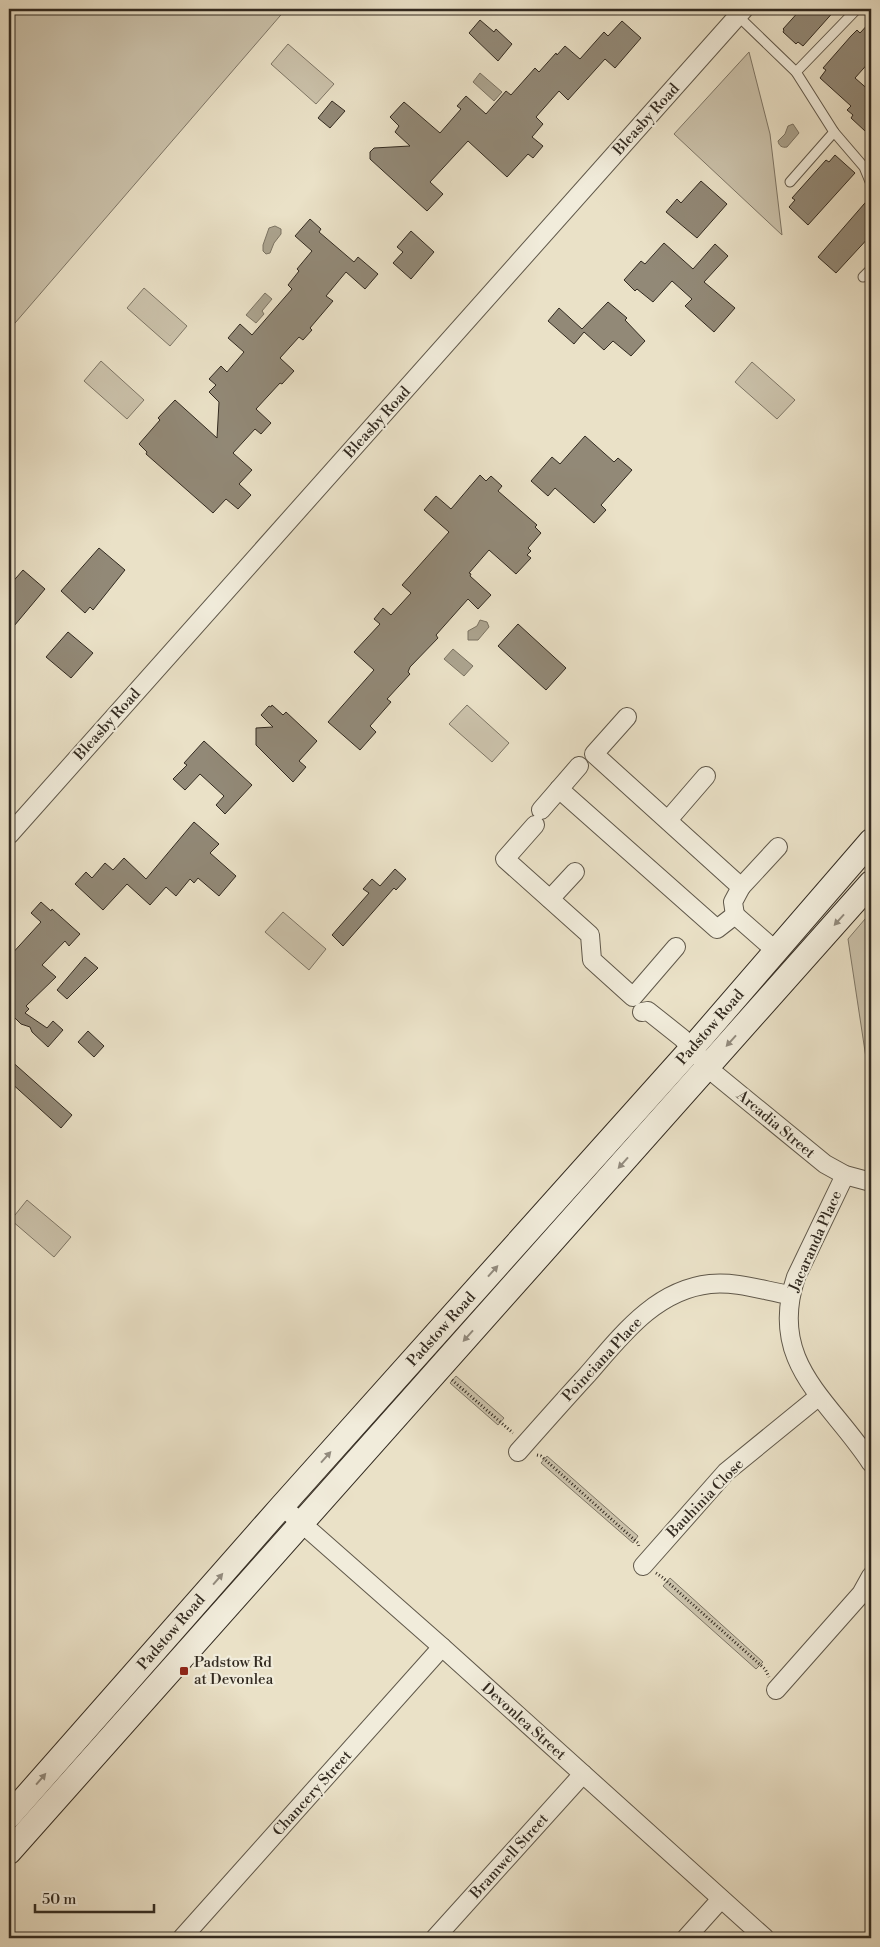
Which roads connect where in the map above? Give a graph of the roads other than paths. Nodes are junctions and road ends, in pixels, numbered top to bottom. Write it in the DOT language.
graph roads {
  1 [pos="857,9"];
  2 [pos="741,12"];
  3 [pos="796,72"];
  4 [pos="834,132"];
  5 [pos="790,182"];
  6 [pos="871,184"];
  7 [pos="871,269"];
  8 [pos="863,278"];
  9 [pos="627,717"];
  10 [pos="579,766"];
  11 [pos="706,776"];
  12 [pos="559,789"];
  13 [pos="668,820"];
  14 [pos="9,835"];
  15 [pos="871,841"];
  16 [pos="778,847"];
  17 [pos="575,872"];
  18 [pos="871,883"];
  19 [pos="741,887"];
  20 [pos="550,899"];
  21 [pos="734,915"];
  22 [pos="676,947"];
  23 [pos="776,952"];
  24 [pos="642,1012"];
  25 [pos="693,1048"];
  26 [pos="709,1066"];
  27 [pos="845,1175"];
  28 [pos="871,1182"];
  29 [pos="790,1295"];
  30 [pos="818,1397"];
  31 [pos="518,1452"];
  32 [pos="871,1463"];
  33 [pos="282,1506"];
  34 [pos="302,1523"];
  35 [pos="643,1566"];
  36 [pos="871,1576"];
  37 [pos="442,1648"];
  38 [pos="776,1690"];
  39 [pos="582,1774"];
  40 [pos="9,1816"];
  41 [pos="9,1852"];
  42 [pos="721,1899"];
  43 [pos="182,1938"];
  44 [pos="435,1938"];
  45 [pos="686,1938"];
  46 [pos="764,1938"];
  1 -- 3 [label="lane"];
  2 -- 3 [label="lane"];
  2 -- 14 [label="street, Bleasby Road"];
  3 -- 4 [label="lane"];
  4 -- 5 [label="lane"];
  4 -- 6 [label="lane"];
  7 -- 8 [label="lane"];
  9 -- 13 [label="street"];
  10 -- 12 [label="street"];
  11 -- 13 [label="street"];
  12 -- 20 [label="street"];
  12 -- 21 [label="street"];
  13 -- 19 [label="street"];
  15 -- 23 [label="main road, Padstow Road"];
  16 -- 19 [label="street"];
  17 -- 20 [label="street"];
  18 -- 26 [label="main road, Padstow Road, one-way"];
  19 -- 21 [label="street"];
  20 -- 22 [label="street"];
  21 -- 23 [label="street"];
  23 -- 25 [label="main road, Padstow Road"];
  24 -- 25 [label="street, Arcadia Street"];
  25 -- 26 [label="street, Arcadia Street"];
  33 -- 25 [label="main road, Padstow Road, one-way"];
  26 -- 27 [label="street, Arcadia Street"];
  26 -- 34 [label="main road, Padstow Road, one-way"];
  27 -- 28 [label="street, Arcadia Street"];
  27 -- 29 [label="street, Jacaranda Place"];
  29 -- 30 [label="street, Jacaranda Place"];
  29 -- 31 [label="street, Poinciana Place"];
  30 -- 32 [label="street, Jacaranda Place"];
  30 -- 35 [label="street, Bauhinia Close"];
  33 -- 34 [label="street, Devonlea Street"];
  40 -- 33 [label="main road, Padstow Road, one-way"];
  34 -- 37 [label="street, Devonlea Street"];
  34 -- 41 [label="main road, Padstow Road"];
  36 -- 38 [label="street"];
  37 -- 39 [label="street, Devonlea Street"];
  37 -- 43 [label="street, Chancery Street"];
  39 -- 42 [label="street, Devonlea Street"];
  39 -- 44 [label="street, Bramwell Street"];
  42 -- 45 [label="street"];
  42 -- 46 [label="street, Devonlea Street"];
}
